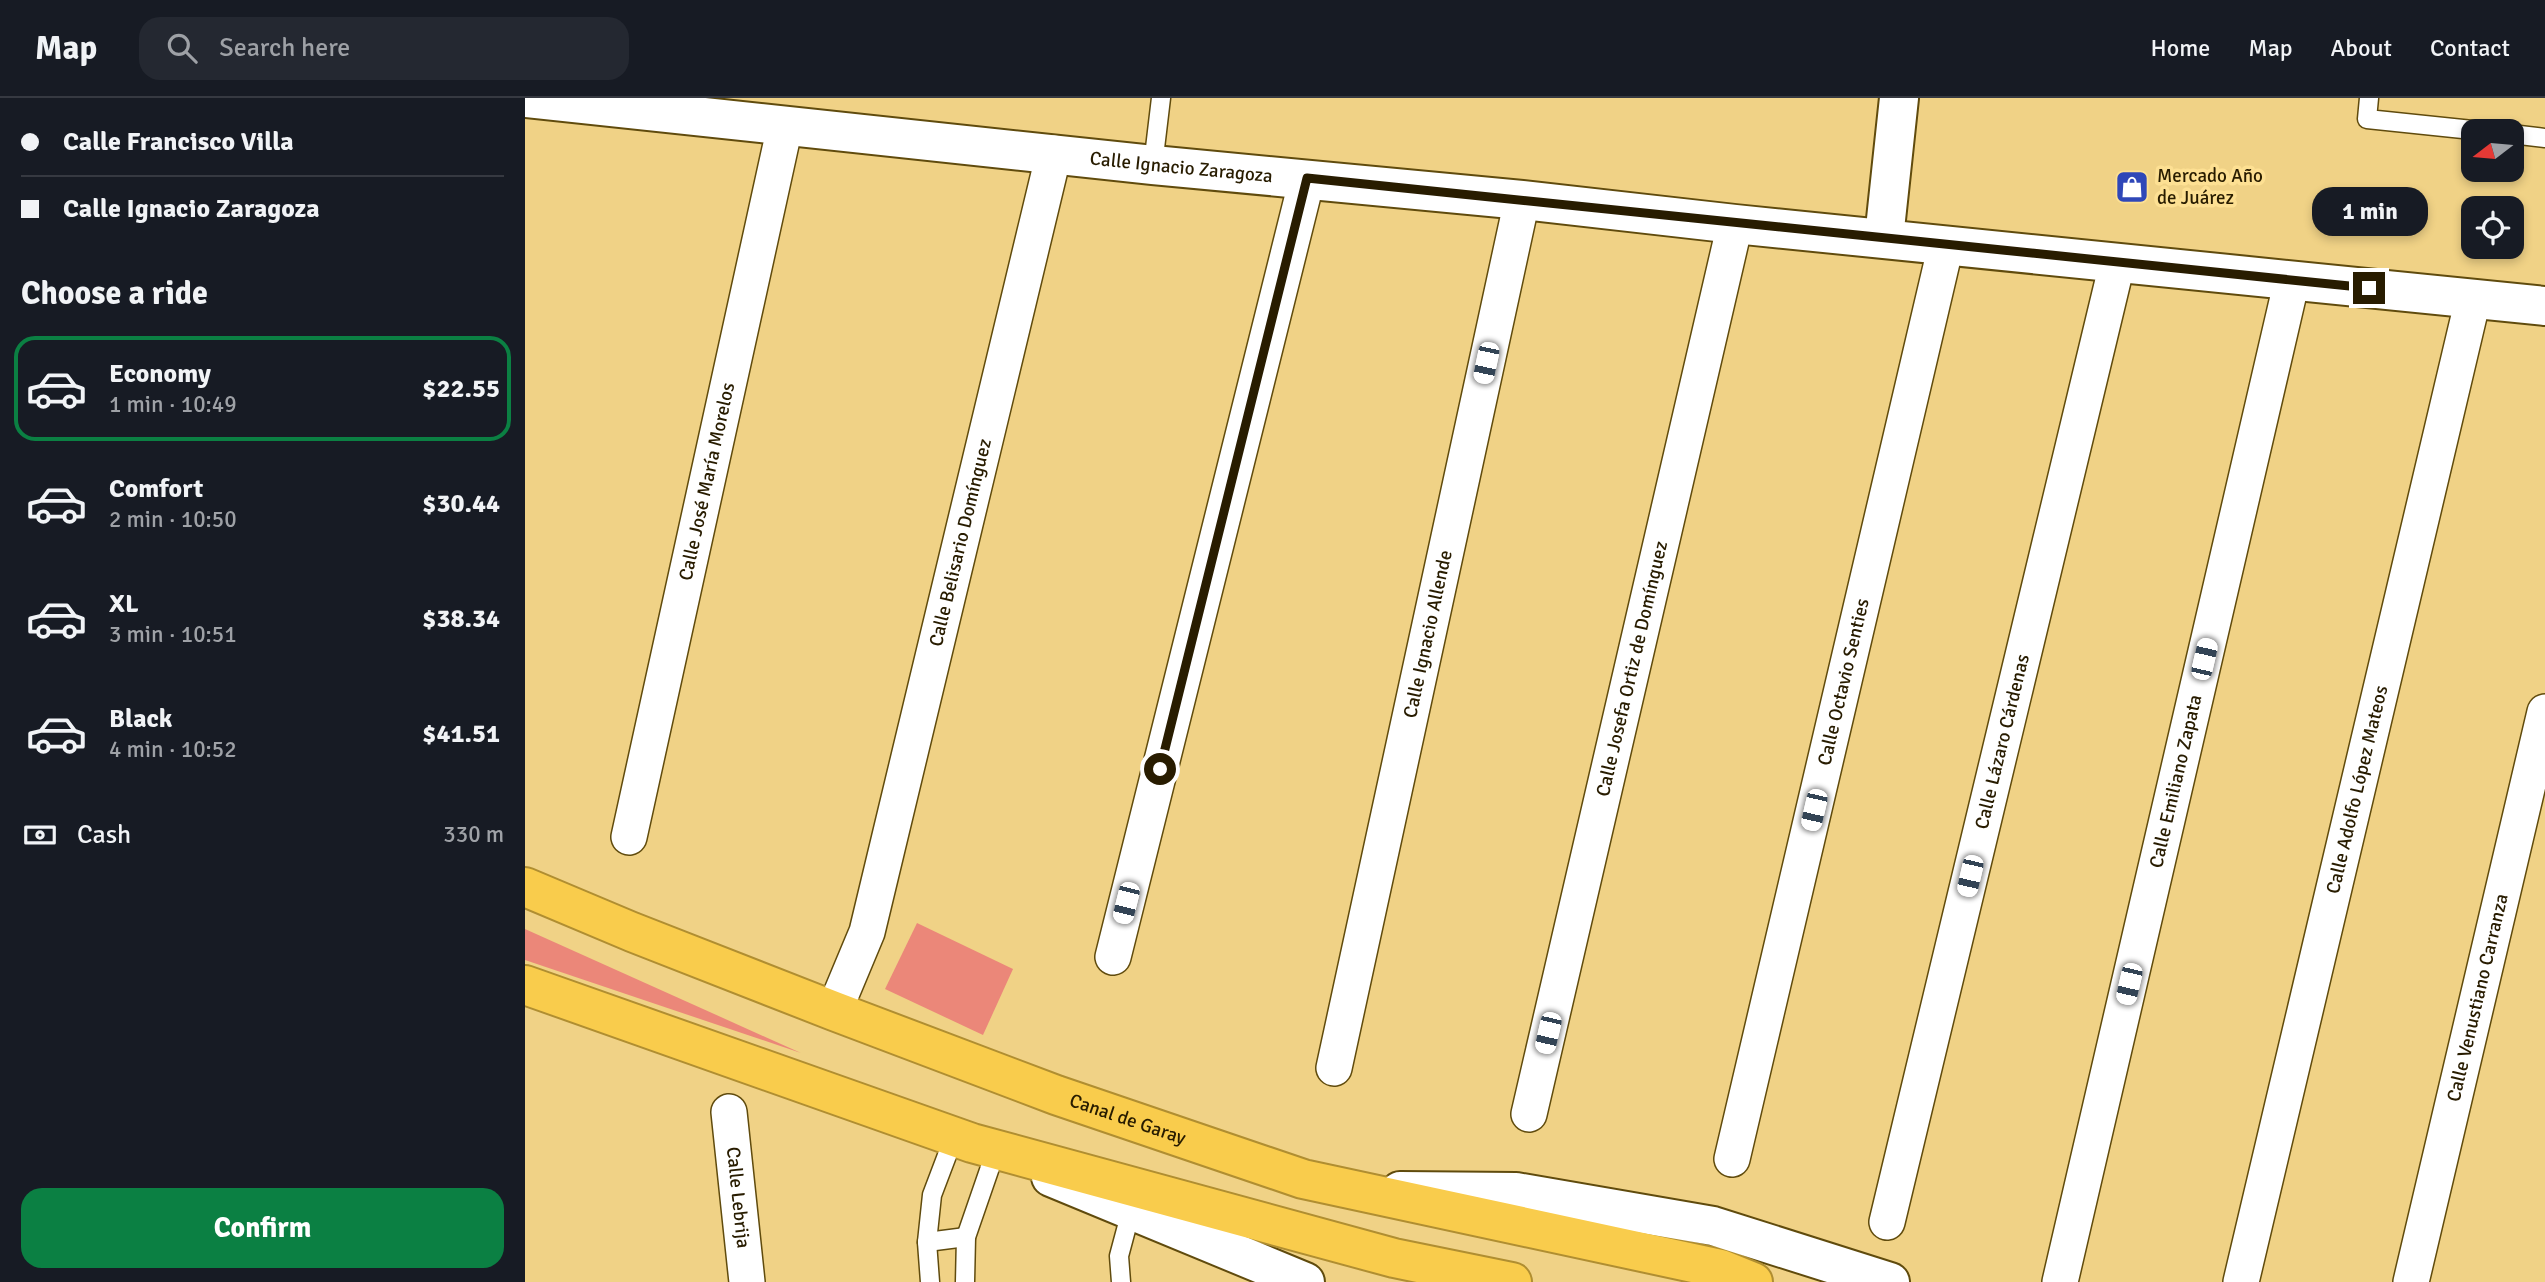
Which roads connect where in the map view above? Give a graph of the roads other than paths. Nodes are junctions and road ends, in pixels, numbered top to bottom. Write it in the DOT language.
graph roads {
  1 [pos="527,98"];
  2 [pos="1161,98"];
  3 [pos="1899,98"];
  4 [pos="2369,98"];
  5 [pos="785,126"];
  6 [pos="2461,129"];
  7 [pos="2524,136"];
  8 [pos="2545,138"];
  9 [pos="1054,153"];
  10 [pos="1153,165"];
  11 [pos="1307,178"];
  12 [pos="1522,200"];
  13 [pos="1735,224"];
  14 [pos="1884,238"];
  15 [pos="1945,245"];
  16 [pos="2117,264"];
  17 [pos="2292,280"];
  18 [pos="2473,299"];
  19 [pos="2545,306"];
  20 [pos="2545,712"];
  21 [pos="629,836"];
  22 [pos="525,887"];
  23 [pos="1113,957"];
  24 [pos="525,985"];
  25 [pos="834,1011"];
  26 [pos="1334,1068"];
  27 [pos="729,1112"];
  28 [pos="1529,1114"];
  29 [pos="974,1144"];
  30 [pos="1732,1159"];
  31 [pos="1349,1191"];
  32 [pos="1131,1211"];
  33 [pos="1887,1222"];
  34 [pos="966,1237"];
  35 [pos="926,1242"];
  36 [pos="747,1282"];
  37 [pos="930,1282"];
  38 [pos="965,1282"];
  39 [pos="1121,1282"];
  40 [pos="1305,1282"];
  41 [pos="1512,1282"];
  42 [pos="1753,1282"];
  43 [pos="1890,1282"];
  44 [pos="2060,1282"];
  45 [pos="2241,1282"];
  46 [pos="2411,1282"];
  1 -- 5 [label="street, Calle Ignacio Zaragoza"];
  2 -- 10 [label="lane"];
  3 -- 14 [label="street"];
  4 -- 6 [label="lane"];
  5 -- 9 [label="street, Calle Ignacio Zaragoza"];
  5 -- 21 [label="street, Calle José María Morelos"];
  7 -- 8 [label="lane"];
  9 -- 10 [label="street, Calle Ignacio Zaragoza"];
  9 -- 25 [label="street, Calle Belisario Domínguez"];
  10 -- 11 [label="street, Calle Ignacio Zaragoza"];
  11 -- 12 [label="street, Calle Ignacio Zaragoza"];
  11 -- 23 [label="street"];
  12 -- 13 [label="street, Calle Ignacio Zaragoza"];
  12 -- 26 [label="street, Calle Ignacio Allende"];
  13 -- 14 [label="street, Calle Ignacio Zaragoza"];
  13 -- 28 [label="street, Calle Josefa Ortiz de Domínguez"];
  14 -- 15 [label="street, Calle Ignacio Zaragoza"];
  15 -- 16 [label="street, Calle Ignacio Zaragoza"];
  15 -- 30 [label="street, Calle Octavio Senties"];
  16 -- 17 [label="street, Calle Ignacio Zaragoza"];
  16 -- 33 [label="street, Calle Lázaro Cárdenas"];
  17 -- 18 [label="street, Calle Ignacio Zaragoza"];
  17 -- 44 [label="street, Calle Emiliano Zapata"];
  18 -- 19 [label="street, Calle Ignacio Zaragoza"];
  18 -- 45 [label="street, Calle Adolfo López Mateos"];
  20 -- 46 [label="street, Calle Venustiano Carranza"];
  22 -- 25 [label="highway, Canal de Garay"];
  24 -- 29 [label="highway"];
  25 -- 31 [label="highway, Canal de Garay"];
  27 -- 36 [label="street, Calle Lebrija"];
  29 -- 32 [label="street"];
  29 -- 34 [label="lane"];
  29 -- 35 [label="lane"];
  29 -- 41 [label="highway"];
  31 -- 42 [label="highway, Canal de Garay"];
  31 -- 43 [label="street"];
  32 -- 39 [label="lane"];
  32 -- 40 [label="street"];
  34 -- 35 [label="lane"];
  34 -- 38 [label="lane"];
  35 -- 37 [label="lane"];
}
